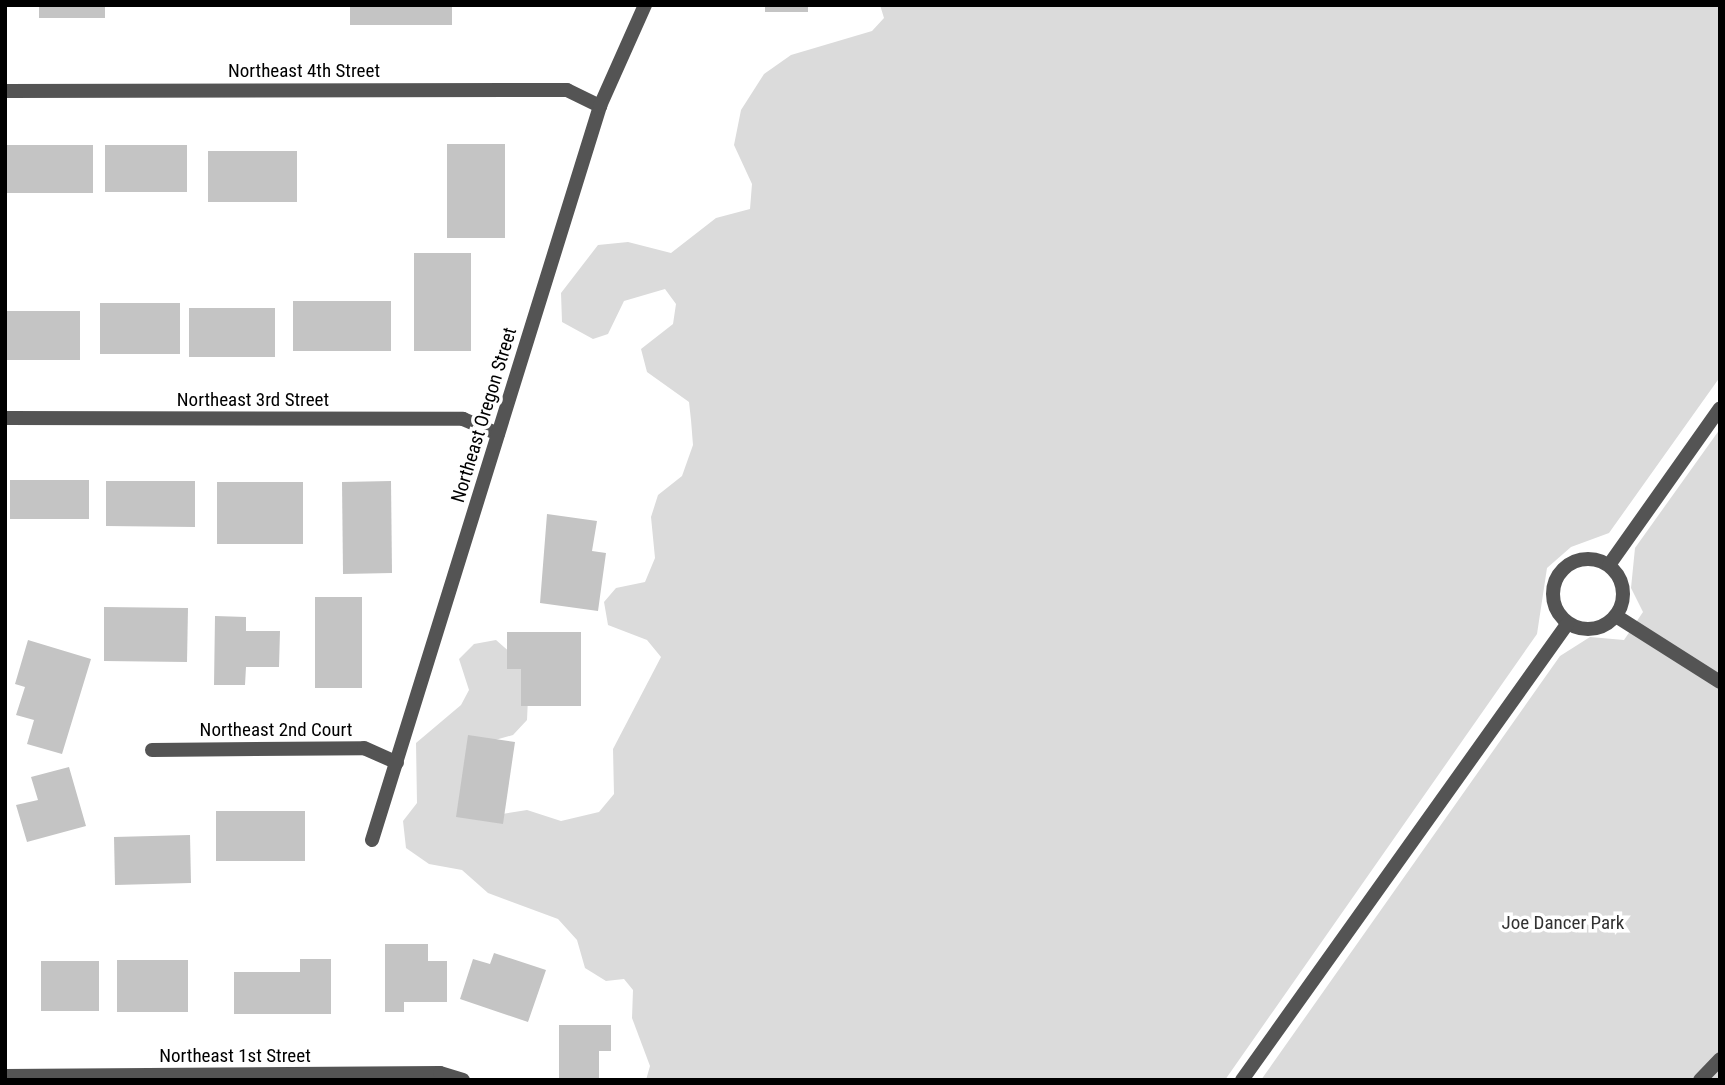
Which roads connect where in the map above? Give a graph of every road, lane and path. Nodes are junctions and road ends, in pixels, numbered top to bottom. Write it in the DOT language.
graph roads {
  1 [pos="645,5"];
  2 [pos="5,91"];
  3 [pos="600,106"];
  4 [pos="1720,408"];
  5 [pos="5,418"];
  6 [pos="498,434"];
  7 [pos="1609,565"];
  8 [pos="1616,616"];
  9 [pos="1568,623"];
  10 [pos="1720,682"];
  11 [pos="152,750"];
  12 [pos="397,763"];
  13 [pos="372,841"];
  14 [pos="1720,1059"];
  15 [pos="5,1076"];
  16 [pos="463,1080"];
  17 [pos="1242,1080"];
  18 [pos="1700,1080"];
  1 -- 3 [label="street, Northeast Oregon Street"];
  2 -- 3 [label="street, Northeast 4th Street"];
  3 -- 6 [label="street, Northeast Oregon Street"];
  4 -- 7 [label="street"];
  5 -- 6 [label="street, Northeast 3rd Street"];
  6 -- 12 [label="street, Northeast Oregon Street"];
  7 -- 8 [label="street"];
  7 -- 9 [label="street"];
  8 -- 9 [label="street"];
  8 -- 10 [label="street"];
  9 -- 17 [label="street"];
  11 -- 12 [label="street, Northeast 2nd Court"];
  12 -- 13 [label="street, Northeast Oregon Street"];
  14 -- 18 [label="street"];
  15 -- 16 [label="street, Northeast 1st Street"];
}
